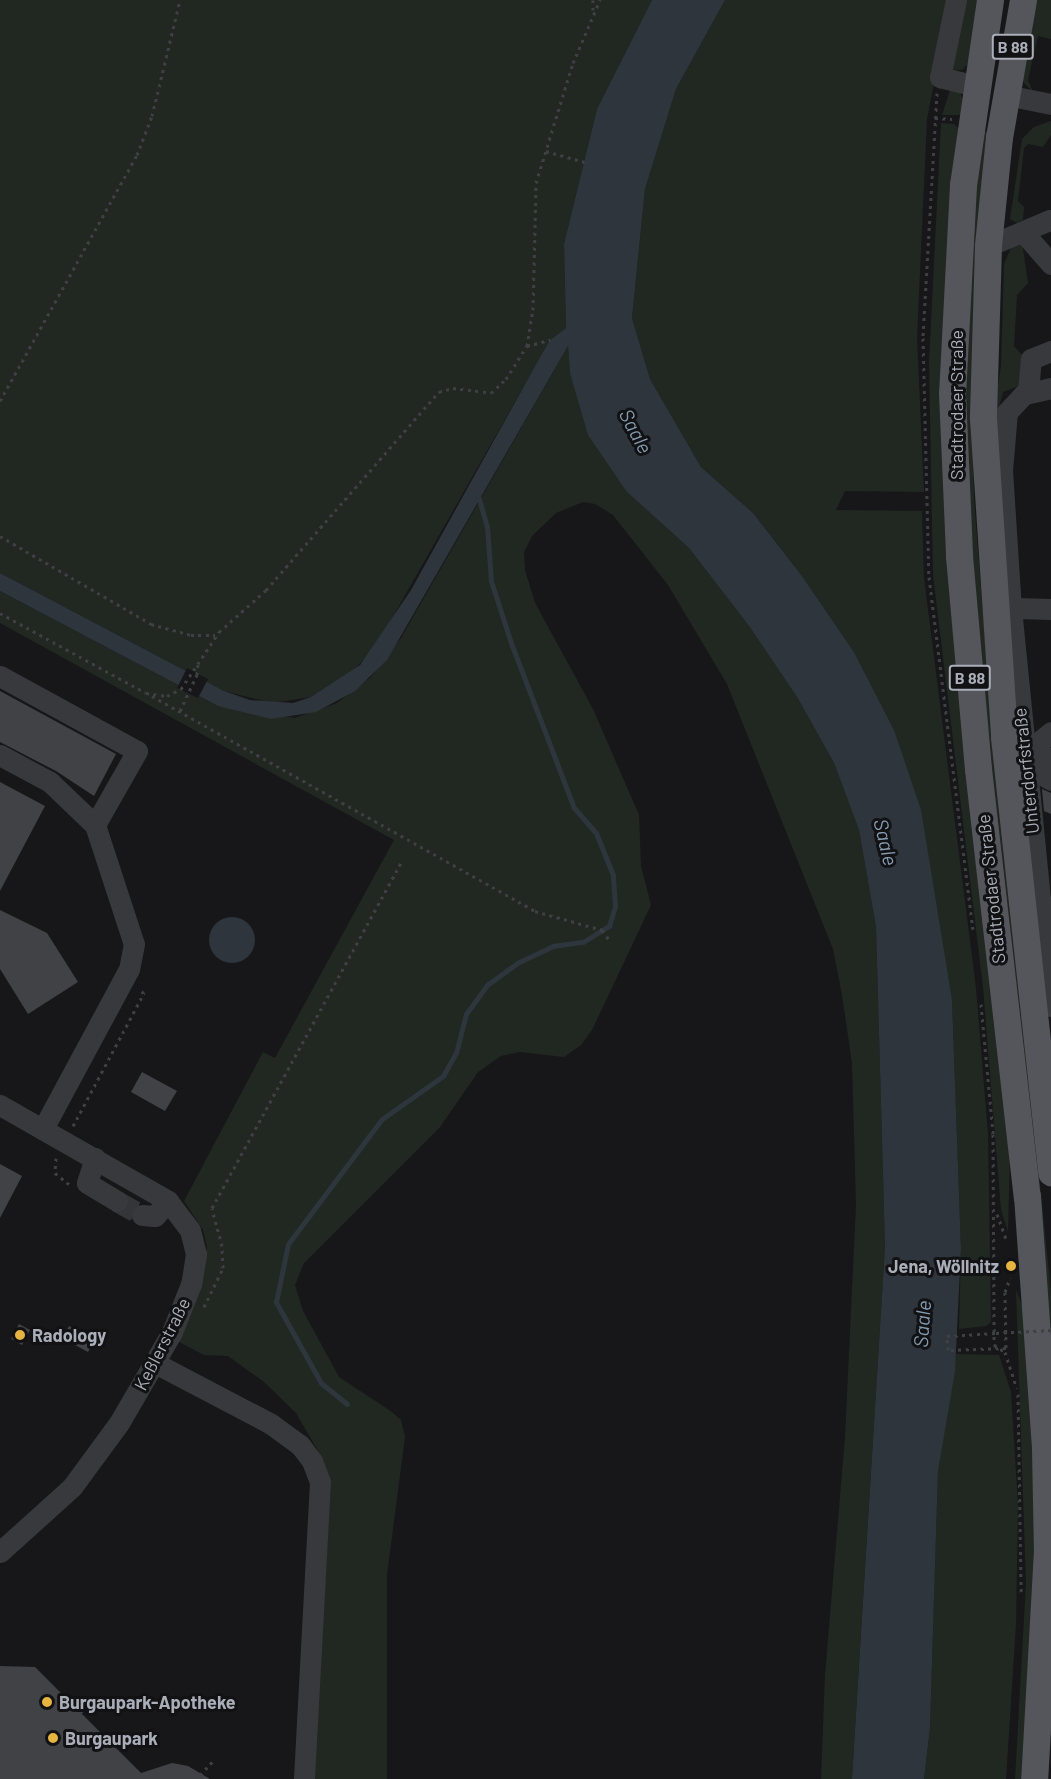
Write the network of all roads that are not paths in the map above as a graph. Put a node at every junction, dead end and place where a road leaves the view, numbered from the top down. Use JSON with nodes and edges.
{"nodes":[{"id":1,"x":956,"y":0,"type":"edge"},
{"id":2,"x":990,"y":0,"type":"edge"},
{"id":3,"x":1023,"y":0,"type":"edge"},
{"id":4,"x":975,"y":86,"type":"junction"},
{"id":5,"x":1006,"y":95,"type":"junction"},
{"id":6,"x":1051,"y":104,"type":"edge"},
{"id":7,"x":1051,"y":217,"type":"edge"},
{"id":8,"x":1023,"y":232,"type":"junction"},
{"id":9,"x":988,"y":246,"type":"junction"},
{"id":10,"x":1051,"y":264,"type":"edge"},
{"id":11,"x":1051,"y":351,"type":"edge"},
{"id":12,"x":1051,"y":388,"type":"edge"},
{"id":13,"x":1028,"y":392,"type":"junction"},
{"id":14,"x":1011,"y":608,"type":"junction"},
{"id":15,"x":1051,"y":609,"type":"edge"},
{"id":16,"x":0,"y":676,"type":"edge"},
{"id":17,"x":1051,"y":732,"type":"edge"},
{"id":18,"x":1039,"y":754,"type":"edge"},
{"id":19,"x":0,"y":755,"type":"edge"},
{"id":20,"x":1051,"y":780,"type":"edge"},
{"id":21,"x":1031,"y":815,"type":"junction"},
{"id":22,"x":95,"y":825,"type":"junction"},
{"id":23,"x":1051,"y":826,"type":"edge"},
{"id":24,"x":1051,"y":1006,"type":"edge"},
{"id":25,"x":0,"y":1105,"type":"edge"},
{"id":26,"x":43,"y":1129,"type":"junction"},
{"id":27,"x":95,"y":1158,"type":"junction"},
{"id":28,"x":1051,"y":1172,"type":"edge"},
{"id":29,"x":117,"y":1201,"type":"tunnel mouth"},
{"id":30,"x":168,"y":1201,"type":"junction"},
{"id":31,"x":142,"y":1215,"type":"dead end"},
{"id":32,"x":155,"y":1363,"type":"junction"},
{"id":33,"x":3,"y":1547,"type":"edge"},
{"id":34,"x":304,"y":1779,"type":"edge"},
{"id":35,"x":1034,"y":1779,"type":"edge"}],
"edges":[{"from":1,"to":4,"type":"street"},
{"from":2,"to":4,"type":"main road","name":"Stadtrodaer Straße","number":"B 88"},
{"from":3,"to":5,"type":"main road","name":"Stadtrodaer Straße","number":"B 88"},
{"from":4,"to":5,"type":"main road"},
{"from":4,"to":35,"type":"main road","name":"Stadtrodaer Straße","number":"B 88"},
{"from":5,"to":6,"type":"street"},
{"from":5,"to":9,"type":"main road","name":"Stadtrodaer Straße","number":"B 88"},
{"from":7,"to":8,"type":"street"},
{"from":8,"to":9,"type":"street"},
{"from":8,"to":10,"type":"street"},
{"from":9,"to":28,"type":"main road","name":"Stadtrodaer Straße","number":"B 88"},
{"from":11,"to":13,"type":"street"},
{"from":12,"to":13,"type":"street"},
{"from":13,"to":14,"type":"street","name":"Unterdorfstraße"},
{"from":14,"to":15,"type":"street"},
{"from":14,"to":18,"type":"street","name":"Unterdorfstraße"},
{"from":16,"to":22,"type":"street"},
{"from":17,"to":18,"type":"street"},
{"from":18,"to":20,"type":"street"},
{"from":18,"to":21,"type":"street","name":"Unterdorfstraße"},
{"from":19,"to":22,"type":"street"},
{"from":21,"to":23,"type":"street"},
{"from":21,"to":24,"type":"street","name":"Unterdorfstraße"},
{"from":22,"to":26,"type":"street"},
{"from":25,"to":26,"type":"street","name":"Keßlerstraße"},
{"from":26,"to":27,"type":"street","name":"Keßlerstraße"},
{"from":27,"to":29,"type":"street"},
{"from":27,"to":30,"type":"street","name":"Keßlerstraße"},
{"from":30,"to":31,"type":"street"},
{"from":30,"to":32,"type":"street","name":"Keßlerstraße"},
{"from":32,"to":33,"type":"street","name":"Keßlerstraße"},
{"from":32,"to":34,"type":"street"}]}
